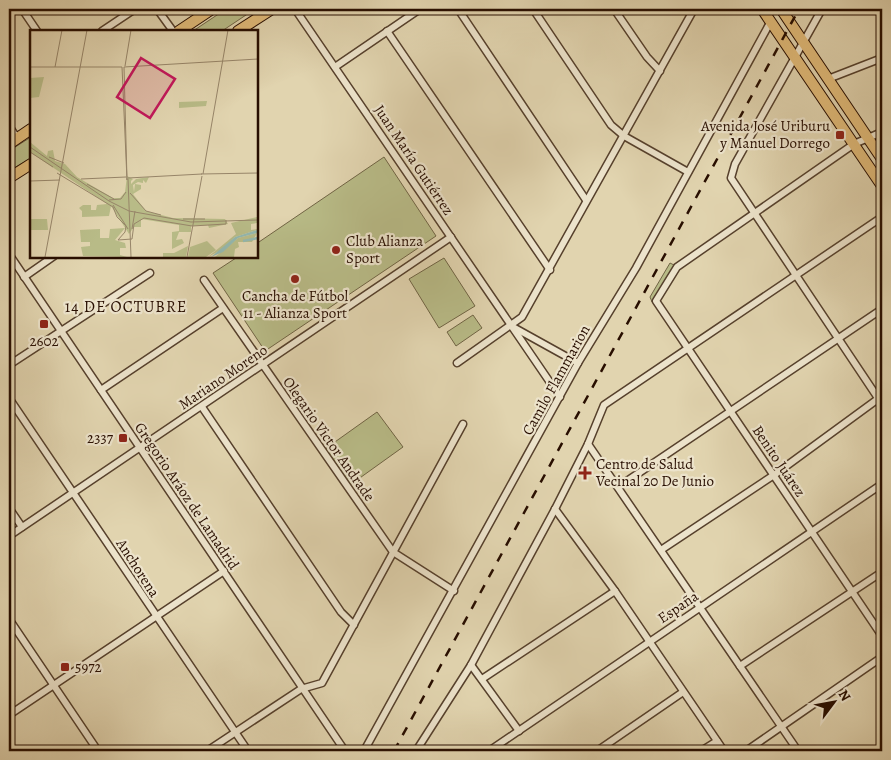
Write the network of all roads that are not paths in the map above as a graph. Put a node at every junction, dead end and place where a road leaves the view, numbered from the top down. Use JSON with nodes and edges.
{"nodes":[{"id":1,"x":22,"y":9,"type":"edge"},
{"id":2,"x":134,"y":9,"type":"edge"},
{"id":3,"x":157,"y":9,"type":"edge"},
{"id":4,"x":212,"y":9,"type":"edge"},
{"id":5,"x":272,"y":9,"type":"edge"},
{"id":6,"x":295,"y":9,"type":"edge"},
{"id":7,"x":420,"y":9,"type":"edge"},
{"id":8,"x":458,"y":9,"type":"edge"},
{"id":9,"x":533,"y":9,"type":"edge"},
{"id":10,"x":614,"y":9,"type":"edge"},
{"id":11,"x":762,"y":9,"type":"edge"},
{"id":12,"x":781,"y":9,"type":"edge"},
{"id":13,"x":822,"y":9,"type":"edge"},
{"id":14,"x":691,"y":10,"type":"edge"},
{"id":15,"x":770,"y":21,"type":"junction"},
{"id":16,"x":36,"y":30,"type":"edge"},
{"id":17,"x":103,"y":30,"type":"edge"},
{"id":18,"x":171,"y":30,"type":"edge"},
{"id":19,"x":180,"y":30,"type":"edge"},
{"id":20,"x":240,"y":30,"type":"edge"},
{"id":21,"x":388,"y":31,"type":"junction"},
{"id":22,"x":803,"y":42,"type":"junction"},
{"id":23,"x":795,"y":56,"type":"junction"},
{"id":24,"x":882,"y":58,"type":"edge"},
{"id":25,"x":335,"y":67,"type":"junction"},
{"id":26,"x":660,"y":71,"type":"junction"},
{"id":27,"x":828,"y":79,"type":"junction"},
{"id":28,"x":9,"y":126,"type":"edge"},
{"id":29,"x":30,"y":131,"type":"edge"},
{"id":30,"x":882,"y":132,"type":"edge"},
{"id":31,"x":624,"y":136,"type":"junction"},
{"id":32,"x":867,"y":137,"type":"junction"},
{"id":33,"x":13,"y":141,"type":"edge"},
{"id":34,"x":854,"y":144,"type":"junction"},
{"id":35,"x":882,"y":159,"type":"edge"},
{"id":36,"x":30,"y":165,"type":"edge"},
{"id":37,"x":688,"y":172,"type":"junction"},
{"id":38,"x":9,"y":178,"type":"edge"},
{"id":39,"x":882,"y":186,"type":"edge"},
{"id":40,"x":586,"y":200,"type":"junction"},
{"id":41,"x":754,"y":215,"type":"junction"},
{"id":42,"x":882,"y":217,"type":"edge"},
{"id":43,"x":451,"y":237,"type":"junction"},
{"id":44,"x":9,"y":254,"type":"edge"},
{"id":45,"x":51,"y":258,"type":"edge"},
{"id":46,"x":550,"y":270,"type":"junction"},
{"id":47,"x":150,"y":273,"type":"dead end"},
{"id":48,"x":795,"y":274,"type":"junction"},
{"id":49,"x":24,"y":277,"type":"junction"},
{"id":50,"x":204,"y":280,"type":"dead end"},
{"id":51,"x":223,"y":308,"type":"junction"},
{"id":52,"x":882,"y":309,"type":"edge"},
{"id":53,"x":511,"y":326,"type":"junction"},
{"id":54,"x":62,"y":333,"type":"junction"},
{"id":55,"x":838,"y":339,"type":"junction"},
{"id":56,"x":688,"y":348,"type":"junction"},
{"id":57,"x":457,"y":363,"type":"dead end"},
{"id":58,"x":578,"y":363,"type":"junction"},
{"id":59,"x":9,"y":365,"type":"edge"},
{"id":60,"x":263,"y":366,"type":"junction"},
{"id":61,"x":101,"y":390,"type":"junction"},
{"id":62,"x":560,"y":397,"type":"junction"},
{"id":63,"x":9,"y":398,"type":"edge"},
{"id":64,"x":881,"y":400,"type":"edge"},
{"id":65,"x":202,"y":407,"type":"junction"},
{"id":66,"x":731,"y":411,"type":"junction"},
{"id":67,"x":462,"y":424,"type":"dead end"},
{"id":68,"x":588,"y":444,"type":"junction"},
{"id":69,"x":140,"y":449,"type":"junction"},
{"id":70,"x":774,"y":475,"type":"junction"},
{"id":71,"x":882,"y":484,"type":"edge"},
{"id":72,"x":618,"y":487,"type":"junction"},
{"id":73,"x":74,"y":494,"type":"junction"},
{"id":74,"x":9,"y":508,"type":"edge"},
{"id":75,"x":555,"y":509,"type":"junction"},
{"id":76,"x":22,"y":527,"type":"junction"},
{"id":77,"x":812,"y":532,"type":"junction"},
{"id":78,"x":9,"y":536,"type":"edge"},
{"id":79,"x":661,"y":550,"type":"junction"},
{"id":80,"x":393,"y":552,"type":"junction"},
{"id":81,"x":224,"y":571,"type":"junction"},
{"id":82,"x":882,"y":572,"type":"edge"},
{"id":83,"x":615,"y":591,"type":"junction"},
{"id":84,"x":454,"y":592,"type":"junction"},
{"id":85,"x":853,"y":592,"type":"junction"},
{"id":86,"x":700,"y":608,"type":"junction"},
{"id":87,"x":155,"y":617,"type":"junction"},
{"id":88,"x":9,"y":619,"type":"edge"},
{"id":89,"x":354,"y":625,"type":"junction"},
{"id":90,"x":882,"y":636,"type":"edge"},
{"id":91,"x":650,"y":642,"type":"junction"},
{"id":92,"x":882,"y":657,"type":"edge"},
{"id":93,"x":471,"y":665,"type":"junction"},
{"id":94,"x":740,"y":666,"type":"junction"},
{"id":95,"x":482,"y":679,"type":"junction"},
{"id":96,"x":54,"y":685,"type":"junction"},
{"id":97,"x":301,"y":689,"type":"junction"},
{"id":98,"x":684,"y":692,"type":"junction"},
{"id":99,"x":9,"y":715,"type":"edge"},
{"id":100,"x":782,"y":728,"type":"junction"},
{"id":101,"x":519,"y":731,"type":"junction"},
{"id":102,"x":235,"y":732,"type":"junction"},
{"id":103,"x":717,"y":741,"type":"junction"},
{"id":104,"x":98,"y":751,"type":"edge"},
{"id":105,"x":207,"y":751,"type":"edge"},
{"id":106,"x":248,"y":751,"type":"edge"},
{"id":107,"x":345,"y":751,"type":"edge"},
{"id":108,"x":364,"y":751,"type":"edge"},
{"id":109,"x":416,"y":751,"type":"edge"},
{"id":110,"x":489,"y":751,"type":"edge"},
{"id":111,"x":597,"y":751,"type":"edge"},
{"id":112,"x":701,"y":751,"type":"edge"},
{"id":113,"x":724,"y":751,"type":"edge"},
{"id":114,"x":746,"y":751,"type":"edge"},
{"id":115,"x":798,"y":751,"type":"edge"}],
"edges":[{"from":1,"to":16,"type":"street"},
{"from":2,"to":17,"type":"street"},
{"from":3,"to":18,"type":"street"},
{"from":4,"to":19,"type":"main road"},
{"from":5,"to":20,"type":"main road"},
{"from":6,"to":25,"type":"street","name":"Juan María Gutiérrez"},
{"from":7,"to":21,"type":"street"},
{"from":8,"to":40,"type":"street"},
{"from":9,"to":31,"type":"street"},
{"from":10,"to":26,"type":"street"},
{"from":11,"to":15,"type":"main road"},
{"from":12,"to":22,"type":"main road"},
{"from":13,"to":22,"type":"street"},
{"from":14,"to":26,"type":"street"},
{"from":15,"to":23,"type":"main road"},
{"from":15,"to":37,"type":"street","name":"Camilo Flammarion"},
{"from":21,"to":25,"type":"street"},
{"from":21,"to":46,"type":"street"},
{"from":22,"to":23,"type":"street"},
{"from":22,"to":27,"type":"main road"},
{"from":23,"to":34,"type":"main road"},
{"from":23,"to":41,"type":"street"},
{"from":24,"to":27,"type":"street"},
{"from":25,"to":43,"type":"street","name":"Juan María Gutiérrez"},
{"from":26,"to":31,"type":"street"},
{"from":27,"to":32,"type":"main road"},
{"from":28,"to":33,"type":"street"},
{"from":29,"to":33,"type":"main road"},
{"from":30,"to":32,"type":"street"},
{"from":31,"to":37,"type":"street"},
{"from":31,"to":40,"type":"street"},
{"from":32,"to":34,"type":"street"},
{"from":32,"to":35,"type":"main road"},
{"from":34,"to":39,"type":"main road"},
{"from":34,"to":41,"type":"street"},
{"from":36,"to":38,"type":"main road"},
{"from":37,"to":58,"type":"street","name":"Camilo Flammarion"},
{"from":40,"to":46,"type":"street"},
{"from":41,"to":48,"type":"street"},
{"from":41,"to":56,"type":"street","name":"Benito Juárez"},
{"from":42,"to":48,"type":"street"},
{"from":43,"to":53,"type":"street","name":"Juan María Gutiérrez"},
{"from":43,"to":60,"type":"street","name":"Mariano Moreno"},
{"from":44,"to":49,"type":"street","name":"Gregorio Aráoz de Lamadrid"},
{"from":45,"to":49,"type":"street"},
{"from":46,"to":53,"type":"street"},
{"from":47,"to":54,"type":"street"},
{"from":48,"to":55,"type":"street"},
{"from":48,"to":56,"type":"street"},
{"from":49,"to":54,"type":"street","name":"Gregorio Aráoz de Lamadrid"},
{"from":50,"to":51,"type":"street","name":"Olegario Victor Andrade"},
{"from":51,"to":60,"type":"street","name":"Olegario Victor Andrade"},
{"from":51,"to":61,"type":"street"},
{"from":52,"to":55,"type":"street"},
{"from":53,"to":57,"type":"street"},
{"from":53,"to":58,"type":"street","name":"Juan María Gutiérrez"},
{"from":53,"to":62,"type":"street","name":"Juan María Gutiérrez"},
{"from":54,"to":59,"type":"street"},
{"from":54,"to":61,"type":"street","name":"Gregorio Aráoz de Lamadrid"},
{"from":55,"to":64,"type":"street"},
{"from":55,"to":66,"type":"street"},
{"from":56,"to":66,"type":"street","name":"Benito Juárez"},
{"from":56,"to":68,"type":"street"},
{"from":58,"to":62,"type":"street","name":"Camilo Flammarion"},
{"from":60,"to":65,"type":"street","name":"Mariano Moreno"},
{"from":60,"to":80,"type":"street","name":"Olegario Victor Andrade"},
{"from":61,"to":69,"type":"street","name":"Gregorio Aráoz de Lamadrid"},
{"from":62,"to":84,"type":"street","name":"Camilo Flammarion"},
{"from":63,"to":73,"type":"street","name":"Anchorena"},
{"from":64,"to":70,"type":"street"},
{"from":65,"to":69,"type":"street","name":"Mariano Moreno"},
{"from":65,"to":89,"type":"street"},
{"from":66,"to":70,"type":"street","name":"Benito Juárez"},
{"from":66,"to":72,"type":"street"},
{"from":67,"to":80,"type":"street"},
{"from":68,"to":72,"type":"street"},
{"from":68,"to":75,"type":"street"},
{"from":69,"to":73,"type":"street","name":"Mariano Moreno"},
{"from":69,"to":81,"type":"street","name":"Gregorio Aráoz de Lamadrid"},
{"from":70,"to":77,"type":"street","name":"Benito Juárez"},
{"from":70,"to":79,"type":"street"},
{"from":71,"to":77,"type":"street","name":"España"},
{"from":72,"to":79,"type":"street"},
{"from":73,"to":76,"type":"street","name":"Mariano Moreno"},
{"from":73,"to":87,"type":"street","name":"Anchorena"},
{"from":74,"to":76,"type":"street"},
{"from":75,"to":83,"type":"street"},
{"from":75,"to":93,"type":"street"},
{"from":76,"to":78,"type":"street","name":"Mariano Moreno"},
{"from":77,"to":85,"type":"street","name":"Benito Juárez"},
{"from":77,"to":86,"type":"street","name":"España"},
{"from":79,"to":86,"type":"street"},
{"from":80,"to":84,"type":"street","name":"Olegario Victor Andrade"},
{"from":80,"to":89,"type":"street"},
{"from":81,"to":87,"type":"street"},
{"from":81,"to":97,"type":"street","name":"Gregorio Aráoz de Lamadrid"},
{"from":82,"to":85,"type":"street"},
{"from":83,"to":91,"type":"street"},
{"from":83,"to":95,"type":"street"},
{"from":84,"to":108,"type":"street","name":"Camilo Flammarion"},
{"from":85,"to":90,"type":"street","name":"Benito Juárez"},
{"from":85,"to":94,"type":"street"},
{"from":86,"to":91,"type":"street","name":"España"},
{"from":86,"to":94,"type":"street"},
{"from":87,"to":96,"type":"street"},
{"from":87,"to":102,"type":"street","name":"Anchorena"},
{"from":88,"to":96,"type":"street"},
{"from":89,"to":97,"type":"street"},
{"from":91,"to":98,"type":"street"},
{"from":91,"to":101,"type":"street","name":"España"},
{"from":92,"to":100,"type":"street"},
{"from":93,"to":95,"type":"street"},
{"from":93,"to":109,"type":"street"},
{"from":94,"to":100,"type":"street"},
{"from":95,"to":101,"type":"street"},
{"from":96,"to":99,"type":"street"},
{"from":96,"to":104,"type":"street"},
{"from":97,"to":102,"type":"street"},
{"from":97,"to":107,"type":"street","name":"Gregorio Aráoz de Lamadrid"},
{"from":98,"to":103,"type":"street"},
{"from":98,"to":111,"type":"street"},
{"from":100,"to":114,"type":"street"},
{"from":100,"to":115,"type":"street"},
{"from":101,"to":110,"type":"street","name":"España"},
{"from":102,"to":105,"type":"street"},
{"from":102,"to":106,"type":"street","name":"Anchorena"},
{"from":103,"to":112,"type":"street"},
{"from":103,"to":113,"type":"street"}]}
